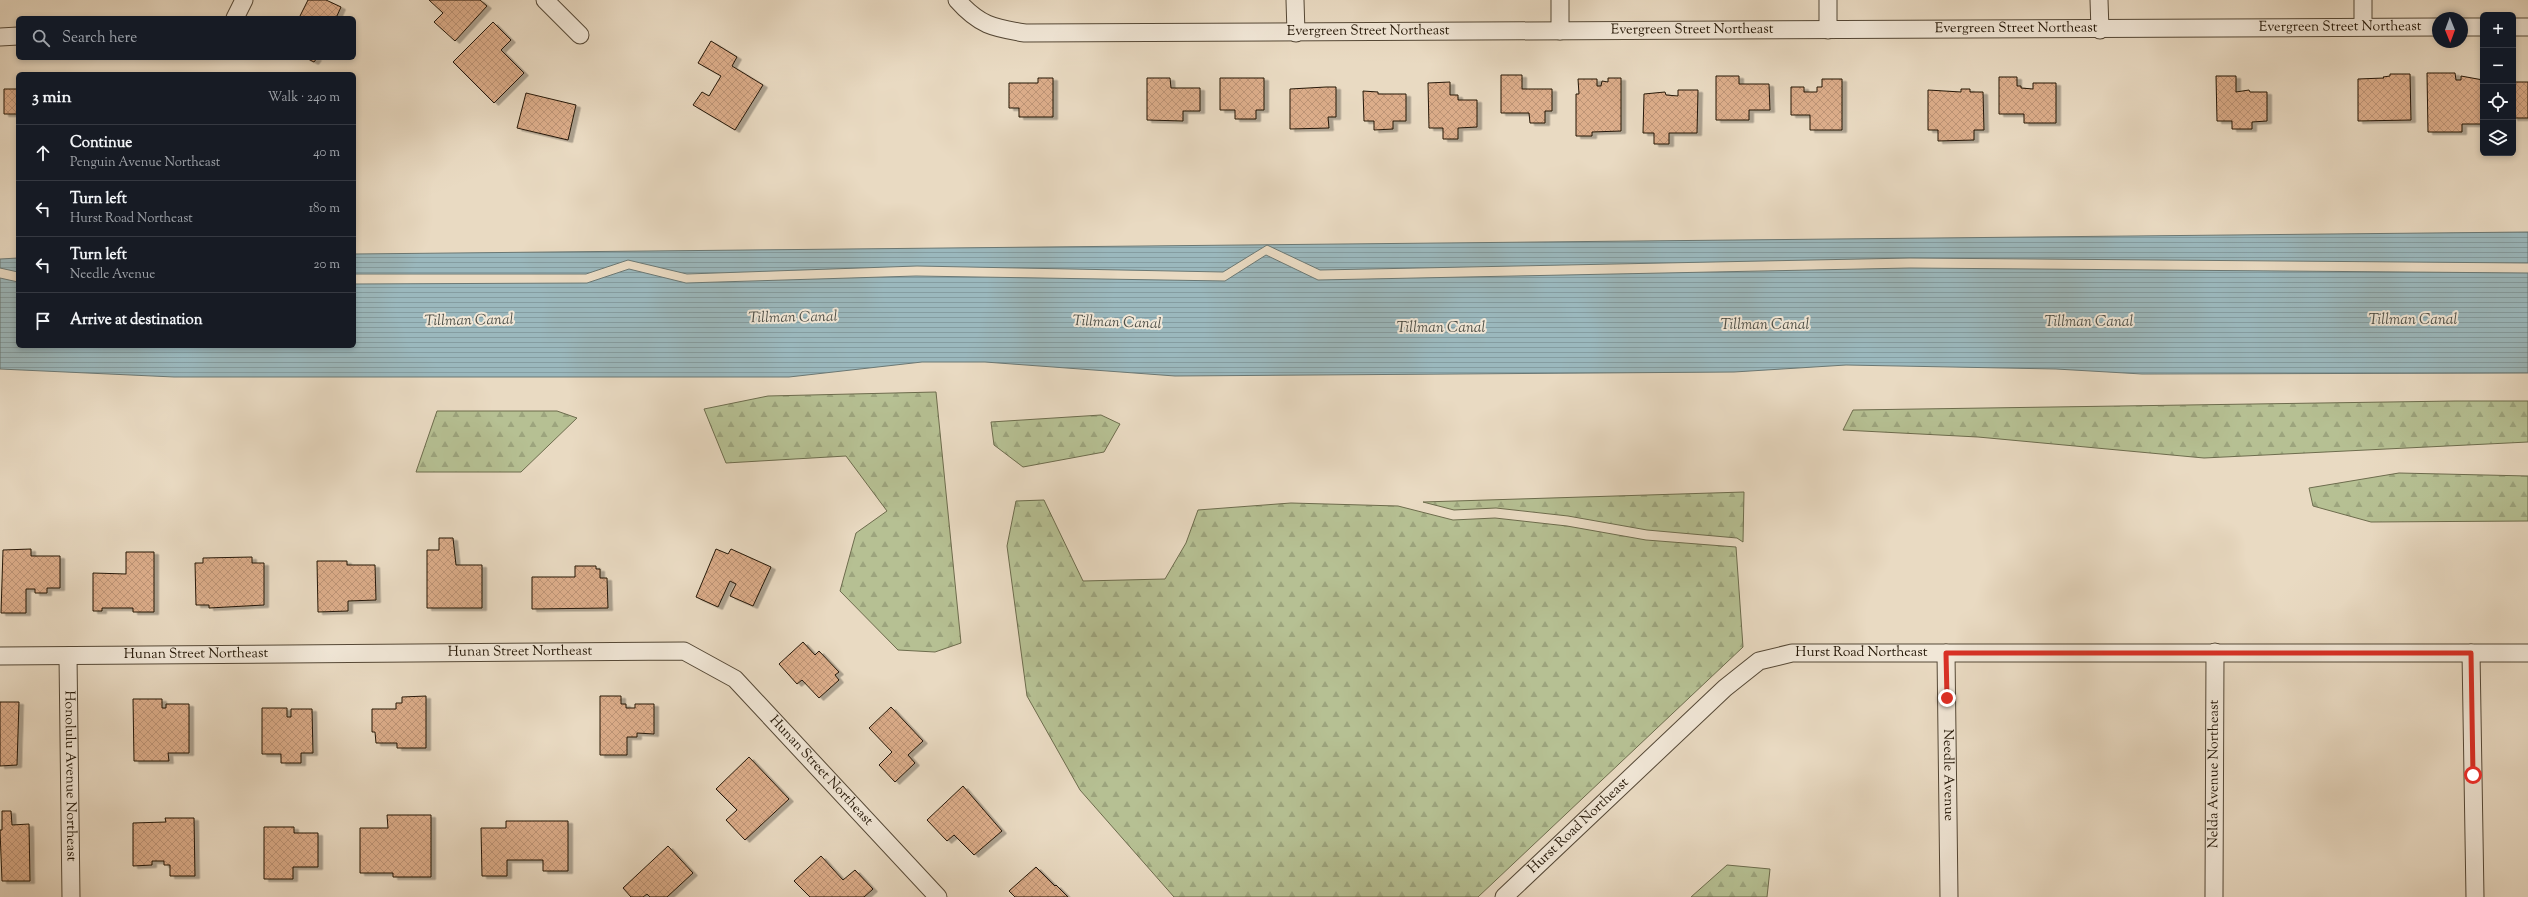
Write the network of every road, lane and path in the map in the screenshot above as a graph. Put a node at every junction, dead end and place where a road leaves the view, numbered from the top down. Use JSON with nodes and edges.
{"nodes":[{"id":1,"x":244,"y":0,"type":"edge"},
{"id":2,"x":545,"y":0,"type":"edge"},
{"id":3,"x":957,"y":0,"type":"edge"},
{"id":4,"x":1296,"y":0,"type":"edge"},
{"id":5,"x":1560,"y":0,"type":"edge"},
{"id":6,"x":1828,"y":0,"type":"edge"},
{"id":7,"x":2099,"y":0,"type":"edge"},
{"id":8,"x":2363,"y":0,"type":"edge"},
{"id":9,"x":236,"y":16,"type":"edge"},
{"id":10,"x":2363,"y":26,"type":"junction"},
{"id":11,"x":2432,"y":27,"type":"edge"},
{"id":12,"x":2468,"y":27,"type":"edge"},
{"id":13,"x":2480,"y":27,"type":"edge"},
{"id":14,"x":2516,"y":27,"type":"edge"},
{"id":15,"x":2528,"y":27,"type":"edge"},
{"id":16,"x":1828,"y":30,"type":"junction"},
{"id":17,"x":2100,"y":30,"type":"junction"},
{"id":18,"x":1560,"y":31,"type":"junction"},
{"id":19,"x":1296,"y":33,"type":"junction"},
{"id":20,"x":580,"y":35,"type":"dead end"},
{"id":21,"x":0,"y":36,"type":"edge"},
{"id":22,"x":16,"y":36,"type":"edge"},
{"id":23,"x":2215,"y":652,"type":"junction"},
{"id":24,"x":1946,"y":653,"type":"junction"},
{"id":25,"x":2471,"y":653,"type":"junction"},
{"id":26,"x":2528,"y":653,"type":"edge"},
{"id":27,"x":0,"y":656,"type":"edge"},
{"id":28,"x":68,"y":656,"type":"junction"},
{"id":29,"x":71,"y":897,"type":"edge"},
{"id":30,"x":938,"y":897,"type":"edge"},
{"id":31,"x":1504,"y":897,"type":"edge"},
{"id":32,"x":1949,"y":897,"type":"edge"},
{"id":33,"x":2214,"y":897,"type":"edge"},
{"id":34,"x":2475,"y":897,"type":"edge"}],
"edges":[{"from":1,"to":9,"type":"street"},
{"from":2,"to":20,"type":"street"},
{"from":3,"to":19,"type":"street","name":"Evergreen Street Northeast"},
{"from":4,"to":19,"type":"street"},
{"from":5,"to":18,"type":"street"},
{"from":6,"to":16,"type":"street"},
{"from":7,"to":17,"type":"street"},
{"from":8,"to":10,"type":"street"},
{"from":10,"to":11,"type":"street","name":"Evergreen Street Northeast"},
{"from":10,"to":17,"type":"street","name":"Evergreen Street Northeast"},
{"from":12,"to":13,"type":"street"},
{"from":14,"to":15,"type":"street"},
{"from":16,"to":17,"type":"street","name":"Evergreen Street Northeast"},
{"from":16,"to":18,"type":"street","name":"Evergreen Street Northeast"},
{"from":18,"to":19,"type":"street","name":"Evergreen Street Northeast"},
{"from":21,"to":22,"type":"street"},
{"from":23,"to":24,"type":"street","name":"Hurst Road Northeast"},
{"from":23,"to":25,"type":"street","name":"Hurst Road Northeast"},
{"from":23,"to":33,"type":"street","name":"Nelda Avenue Northeast"},
{"from":24,"to":31,"type":"street","name":"Hurst Road Northeast"},
{"from":24,"to":32,"type":"street","name":"Needle Avenue"},
{"from":25,"to":26,"type":"street","name":"Hurst Road Northeast"},
{"from":25,"to":34,"type":"street"},
{"from":27,"to":28,"type":"street","name":"Hunan Street Northeast"},
{"from":28,"to":29,"type":"street","name":"Honolulu Avenue Northeast"},
{"from":28,"to":30,"type":"street","name":"Hunan Street Northeast"}]}
